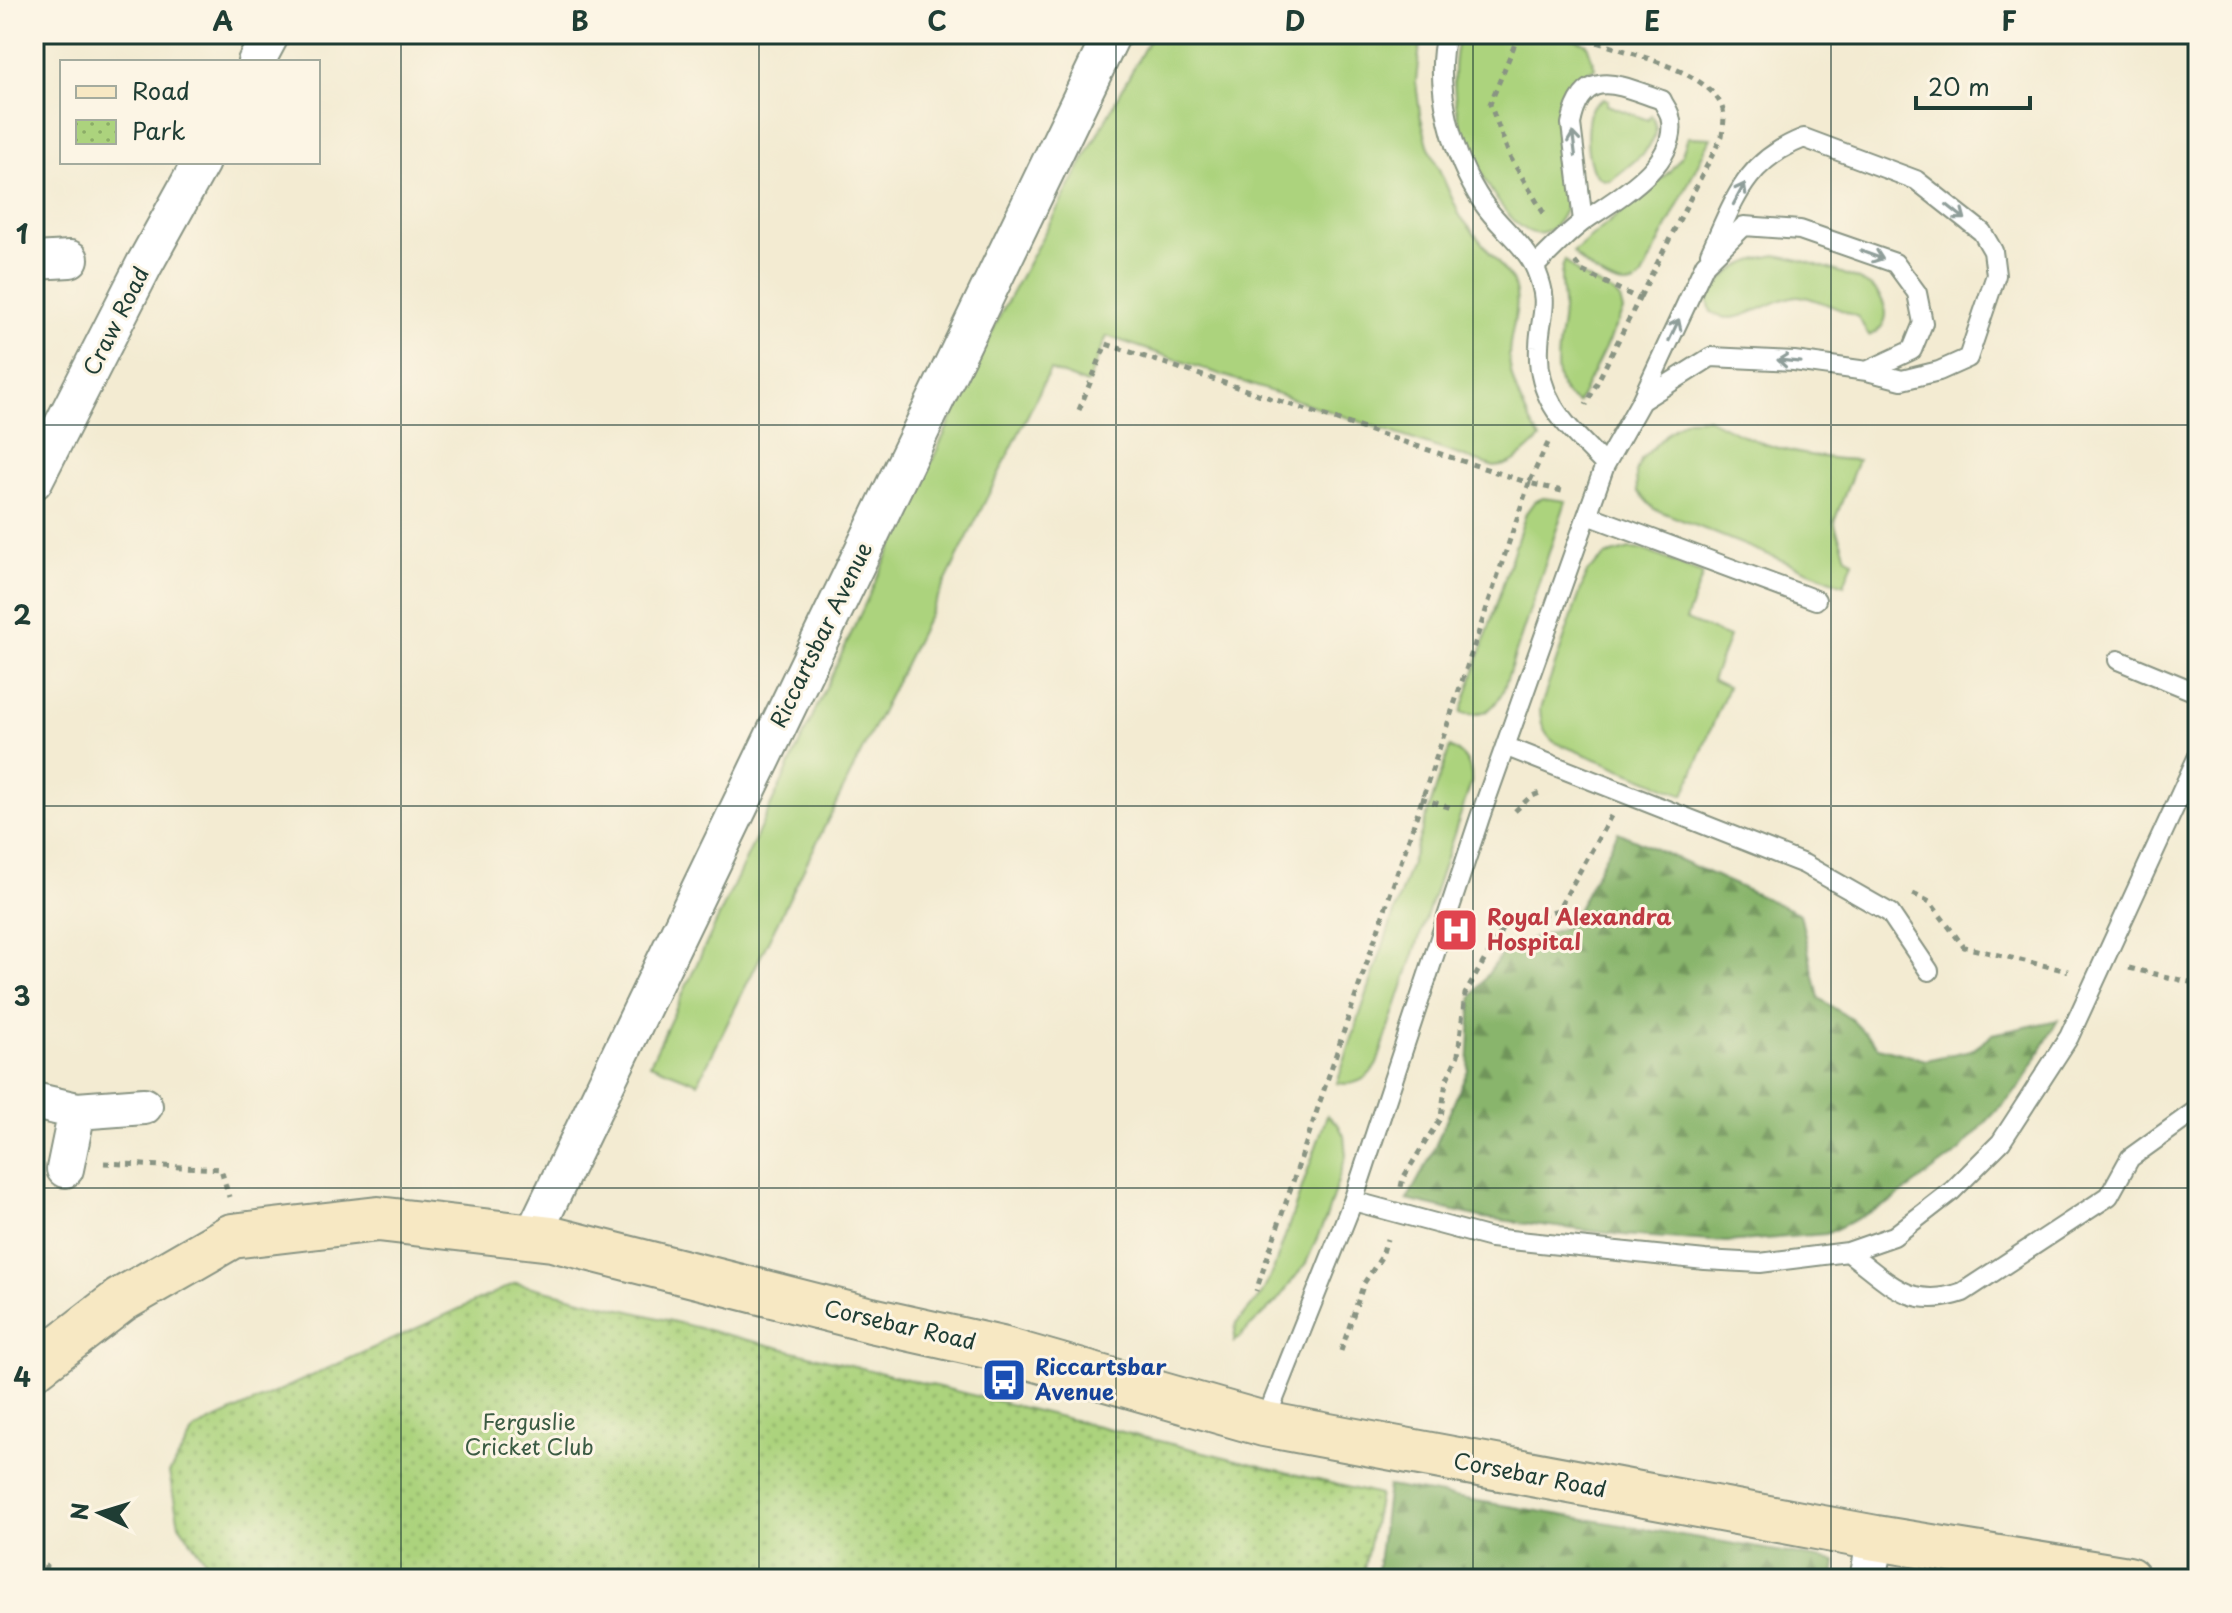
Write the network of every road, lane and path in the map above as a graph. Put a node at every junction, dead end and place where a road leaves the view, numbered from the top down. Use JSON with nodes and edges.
{"nodes":[{"id":1,"x":271,"y":34,"type":"edge"},
{"id":2,"x":1112,"y":34,"type":"edge"},
{"id":3,"x":1446,"y":34,"type":"edge"},
{"id":4,"x":1575,"y":34,"type":"edge"},
{"id":5,"x":1592,"y":41,"type":"dead end"},
{"id":6,"x":257,"y":60,"type":"edge"},
{"id":7,"x":200,"y":164,"type":"edge"},
{"id":8,"x":1583,"y":221,"type":"junction"},
{"id":9,"x":70,"y":259,"type":"dead end"},
{"id":10,"x":34,"y":261,"type":"edge"},
{"id":11,"x":1705,"y":264,"type":"junction"},
{"id":12,"x":1535,"y":266,"type":"junction"},
{"id":13,"x":1867,"y":371,"type":"junction"},
{"id":14,"x":1641,"y":401,"type":"junction"},
{"id":15,"x":1079,"y":410,"type":"dead end"},
{"id":16,"x":1605,"y":465,"type":"junction"},
{"id":17,"x":34,"y":481,"type":"edge"},
{"id":18,"x":1588,"y":515,"type":"junction"},
{"id":19,"x":1816,"y":600,"type":"dead end"},
{"id":20,"x":2118,"y":660,"type":"dead end"},
{"id":21,"x":2198,"y":693,"type":"edge"},
{"id":22,"x":1507,"y":747,"type":"junction"},
{"id":23,"x":2198,"y":756,"type":"edge"},
{"id":24,"x":1555,"y":792,"type":"dead end"},
{"id":25,"x":1421,"y":798,"type":"junction"},
{"id":26,"x":1601,"y":807,"type":"dead end"},
{"id":27,"x":1480,"y":817,"type":"junction"},
{"id":28,"x":1904,"y":890,"type":"dead end"},
{"id":29,"x":2101,"y":970,"type":"junction"},
{"id":30,"x":1929,"y":971,"type":"dead end"},
{"id":31,"x":2198,"y":984,"type":"edge"},
{"id":32,"x":34,"y":1101,"type":"edge"},
{"id":33,"x":144,"y":1106,"type":"dead end"},
{"id":34,"x":2198,"y":1109,"type":"edge"},
{"id":35,"x":77,"y":1111,"type":"junction"},
{"id":36,"x":63,"y":1167,"type":"edge"},
{"id":37,"x":1353,"y":1201,"type":"junction"},
{"id":38,"x":1395,"y":1213,"type":"junction"},
{"id":39,"x":239,"y":1235,"type":"junction"},
{"id":40,"x":532,"y":1237,"type":"junction"},
{"id":41,"x":1848,"y":1252,"type":"junction"},
{"id":42,"x":1256,"y":1291,"type":"dead end"},
{"id":43,"x":1341,"y":1351,"type":"dead end"},
{"id":44,"x":34,"y":1367,"type":"edge"},
{"id":45,"x":1264,"y":1424,"type":"junction"},
{"id":46,"x":1872,"y":1559,"type":"edge"},
{"id":47,"x":34,"y":1560,"type":"edge"},
{"id":48,"x":43,"y":1579,"type":"edge"},
{"id":49,"x":2128,"y":1579,"type":"edge"}],
"edges":[{"from":1,"to":6,"type":"street"},
{"from":2,"to":40,"type":"street","name":"Riccartsbar Avenue"},
{"from":3,"to":12,"type":"lane"},
{"from":4,"to":5,"type":"path"},
{"from":7,"to":17,"type":"street","name":"Craw Road"},
{"from":8,"to":8,"type":"lane","one_way":true},
{"from":8,"to":12,"type":"lane"},
{"from":9,"to":10,"type":"street"},
{"from":11,"to":13,"type":"lane","one_way":true},
{"from":11,"to":13,"type":"lane","one_way":true},
{"from":14,"to":11,"type":"lane","one_way":true},
{"from":12,"to":16,"type":"lane"},
{"from":13,"to":14,"type":"lane","one_way":true},
{"from":14,"to":16,"type":"lane"},
{"from":15,"to":25,"type":"path"},
{"from":16,"to":18,"type":"lane"},
{"from":18,"to":19,"type":"lane"},
{"from":18,"to":22,"type":"lane"},
{"from":20,"to":21,"type":"lane"},
{"from":22,"to":27,"type":"lane"},
{"from":22,"to":30,"type":"lane"},
{"from":23,"to":29,"type":"lane"},
{"from":24,"to":27,"type":"path"},
{"from":25,"to":27,"type":"path"},
{"from":25,"to":42,"type":"path"},
{"from":26,"to":38,"type":"path"},
{"from":27,"to":37,"type":"lane"},
{"from":28,"to":29,"type":"path"},
{"from":29,"to":31,"type":"path"},
{"from":29,"to":41,"type":"lane"},
{"from":32,"to":35,"type":"street"},
{"from":33,"to":35,"type":"street"},
{"from":34,"to":41,"type":"lane"},
{"from":35,"to":36,"type":"street"},
{"from":36,"to":39,"type":"path"},
{"from":37,"to":38,"type":"lane"},
{"from":37,"to":45,"type":"lane"},
{"from":38,"to":41,"type":"lane"},
{"from":38,"to":43,"type":"path"},
{"from":39,"to":40,"type":"main road","name":"Corsebar Road"},
{"from":39,"to":44,"type":"main road","name":"Corsebar Road"},
{"from":40,"to":45,"type":"main road","name":"Corsebar Road"},
{"from":45,"to":46,"type":"main road","name":"Corsebar Road"},
{"from":46,"to":49,"type":"main road","name":"Corsebar Road"},
{"from":47,"to":48,"type":"path"}]}
